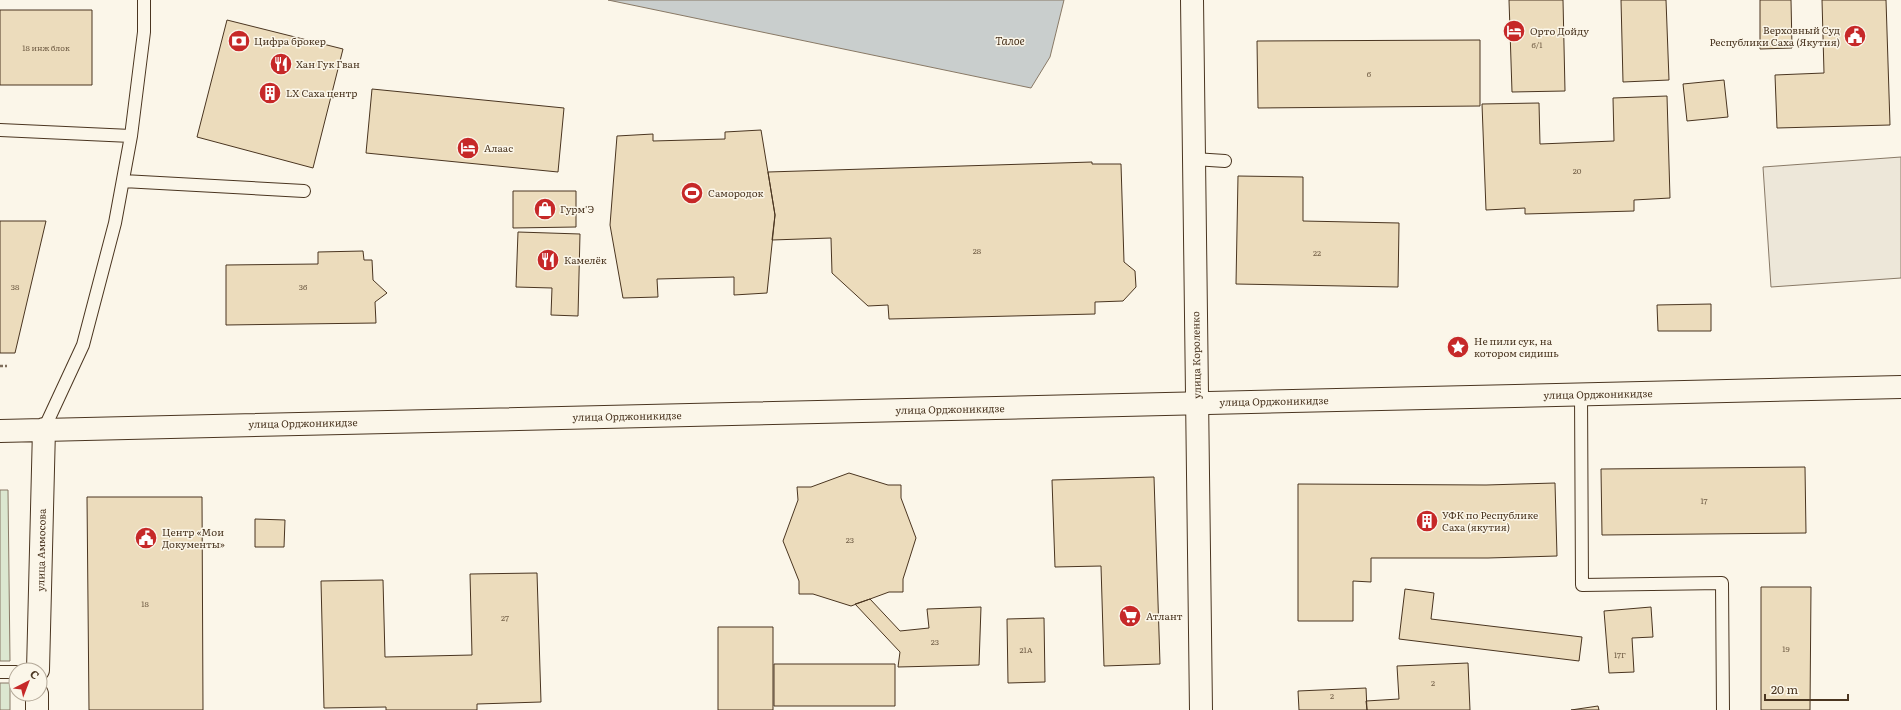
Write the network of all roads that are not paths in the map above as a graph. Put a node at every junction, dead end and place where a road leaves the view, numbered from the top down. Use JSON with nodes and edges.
{"nodes":[{"id":1,"x":144,"y":0,"type":"edge"},
{"id":2,"x":1192,"y":0,"type":"edge"},
{"id":3,"x":0,"y":130,"type":"edge"},
{"id":4,"x":131,"y":136,"type":"junction"},
{"id":5,"x":1194,"y":159,"type":"junction"},
{"id":6,"x":1224,"y":161,"type":"dead end"},
{"id":7,"x":123,"y":181,"type":"junction"},
{"id":8,"x":304,"y":191,"type":"dead end"},
{"id":9,"x":1901,"y":387,"type":"edge"},
{"id":10,"x":1581,"y":394,"type":"junction"},
{"id":11,"x":1197,"y":403,"type":"junction"},
{"id":12,"x":44,"y":429,"type":"junction"},
{"id":13,"x":0,"y":431,"type":"edge"},
{"id":14,"x":38,"y":662,"type":"edge"},
{"id":15,"x":1201,"y":710,"type":"edge"},
{"id":16,"x":1723,"y":710,"type":"edge"}],
"edges":[{"from":1,"to":4,"type":"lane"},
{"from":2,"to":5,"type":"street","name":"улица Короленко"},
{"from":3,"to":4,"type":"lane"},
{"from":4,"to":7,"type":"lane"},
{"from":5,"to":6,"type":"lane"},
{"from":5,"to":11,"type":"street","name":"улица Короленко"},
{"from":7,"to":8,"type":"lane"},
{"from":7,"to":12,"type":"lane"},
{"from":9,"to":10,"type":"street","name":"улица Орджоникидзе"},
{"from":10,"to":11,"type":"street","name":"улица Орджоникидзе"},
{"from":10,"to":16,"type":"lane"},
{"from":11,"to":12,"type":"street","name":"улица Орджоникидзе"},
{"from":11,"to":15,"type":"street","name":"улица Короленко"},
{"from":12,"to":13,"type":"street","name":"улица Орджоникидзе"},
{"from":12,"to":14,"type":"street","name":"улица Аммосова"}]}
